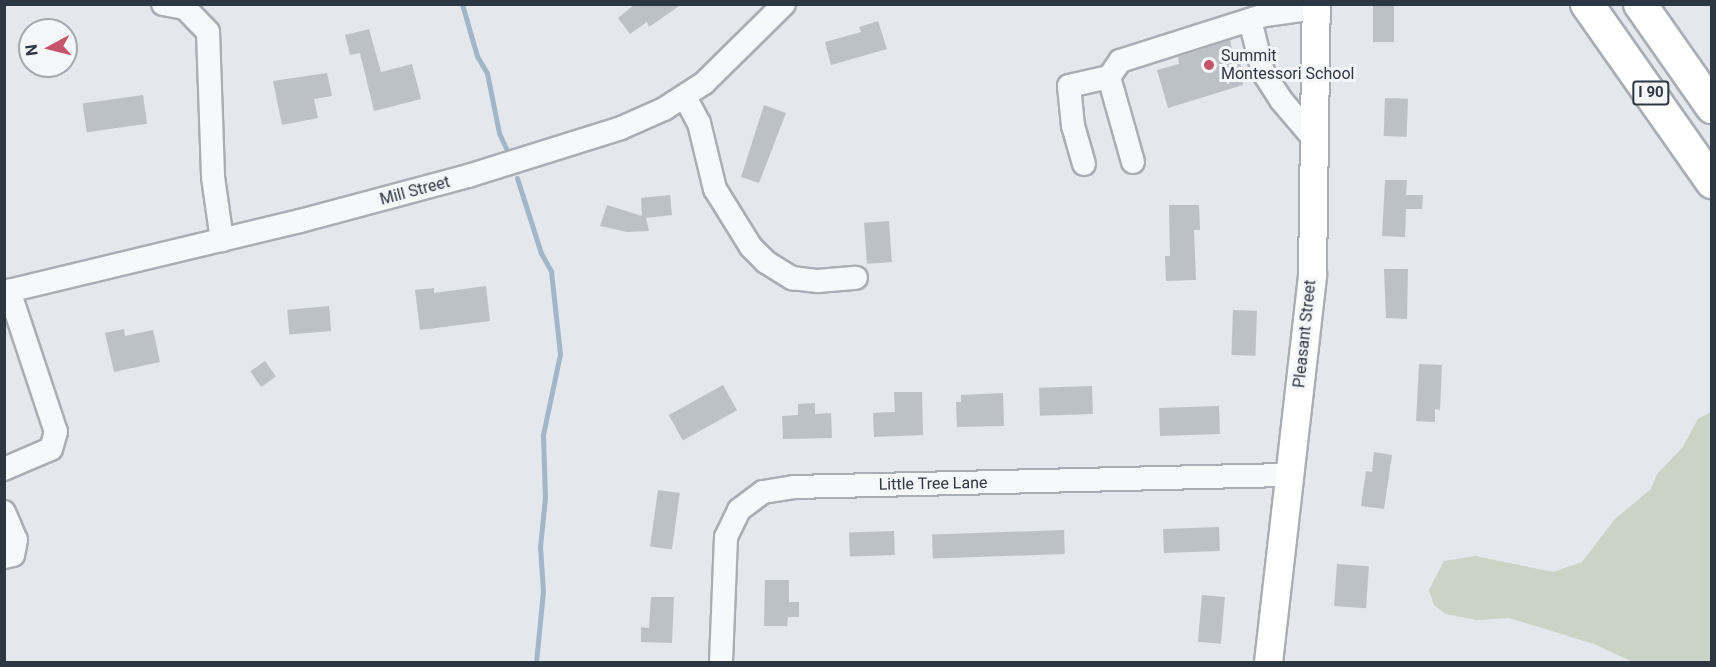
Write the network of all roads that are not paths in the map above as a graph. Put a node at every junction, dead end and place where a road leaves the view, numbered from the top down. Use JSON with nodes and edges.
{"nodes":[{"id":1,"x":163,"y":4,"type":"edge"},
{"id":2,"x":783,"y":4,"type":"edge"},
{"id":3,"x":1587,"y":4,"type":"edge"},
{"id":4,"x":1640,"y":4,"type":"edge"},
{"id":5,"x":1316,"y":6,"type":"edge"},
{"id":6,"x":1250,"y":20,"type":"junction"},
{"id":7,"x":1109,"y":77,"type":"junction"},
{"id":8,"x":685,"y":97,"type":"junction"},
{"id":9,"x":1712,"y":107,"type":"edge"},
{"id":10,"x":1315,"y":140,"type":"junction"},
{"id":11,"x":1133,"y":162,"type":"dead end"},
{"id":12,"x":1084,"y":164,"type":"dead end"},
{"id":13,"x":1712,"y":182,"type":"edge"},
{"id":14,"x":222,"y":240,"type":"junction"},
{"id":15,"x":856,"y":278,"type":"dead end"},
{"id":16,"x":7,"y":291,"type":"edge"},
{"id":17,"x":4,"y":469,"type":"edge"},
{"id":18,"x":1290,"y":476,"type":"junction"},
{"id":19,"x":4,"y":512,"type":"edge"},
{"id":20,"x":4,"y":557,"type":"edge"},
{"id":21,"x":721,"y":663,"type":"edge"},
{"id":22,"x":1268,"y":663,"type":"edge"}],
"edges":[{"from":1,"to":14,"type":"street"},
{"from":2,"to":8,"type":"street","name":"Mill Street"},
{"from":3,"to":13,"type":"highway","number":"I 90"},
{"from":4,"to":9,"type":"highway","number":"I 90"},
{"from":5,"to":6,"type":"street"},
{"from":5,"to":10,"type":"main road","name":"Pleasant Street"},
{"from":6,"to":7,"type":"street"},
{"from":6,"to":10,"type":"street"},
{"from":7,"to":11,"type":"street"},
{"from":7,"to":12,"type":"street"},
{"from":8,"to":14,"type":"street","name":"Mill Street"},
{"from":8,"to":15,"type":"street"},
{"from":10,"to":18,"type":"main road","name":"Pleasant Street"},
{"from":14,"to":16,"type":"street","name":"Mill Street"},
{"from":16,"to":17,"type":"street"},
{"from":18,"to":21,"type":"street","name":"Little Tree Lane"},
{"from":18,"to":22,"type":"main road","name":"Pleasant Street"},
{"from":19,"to":20,"type":"street"}]}
